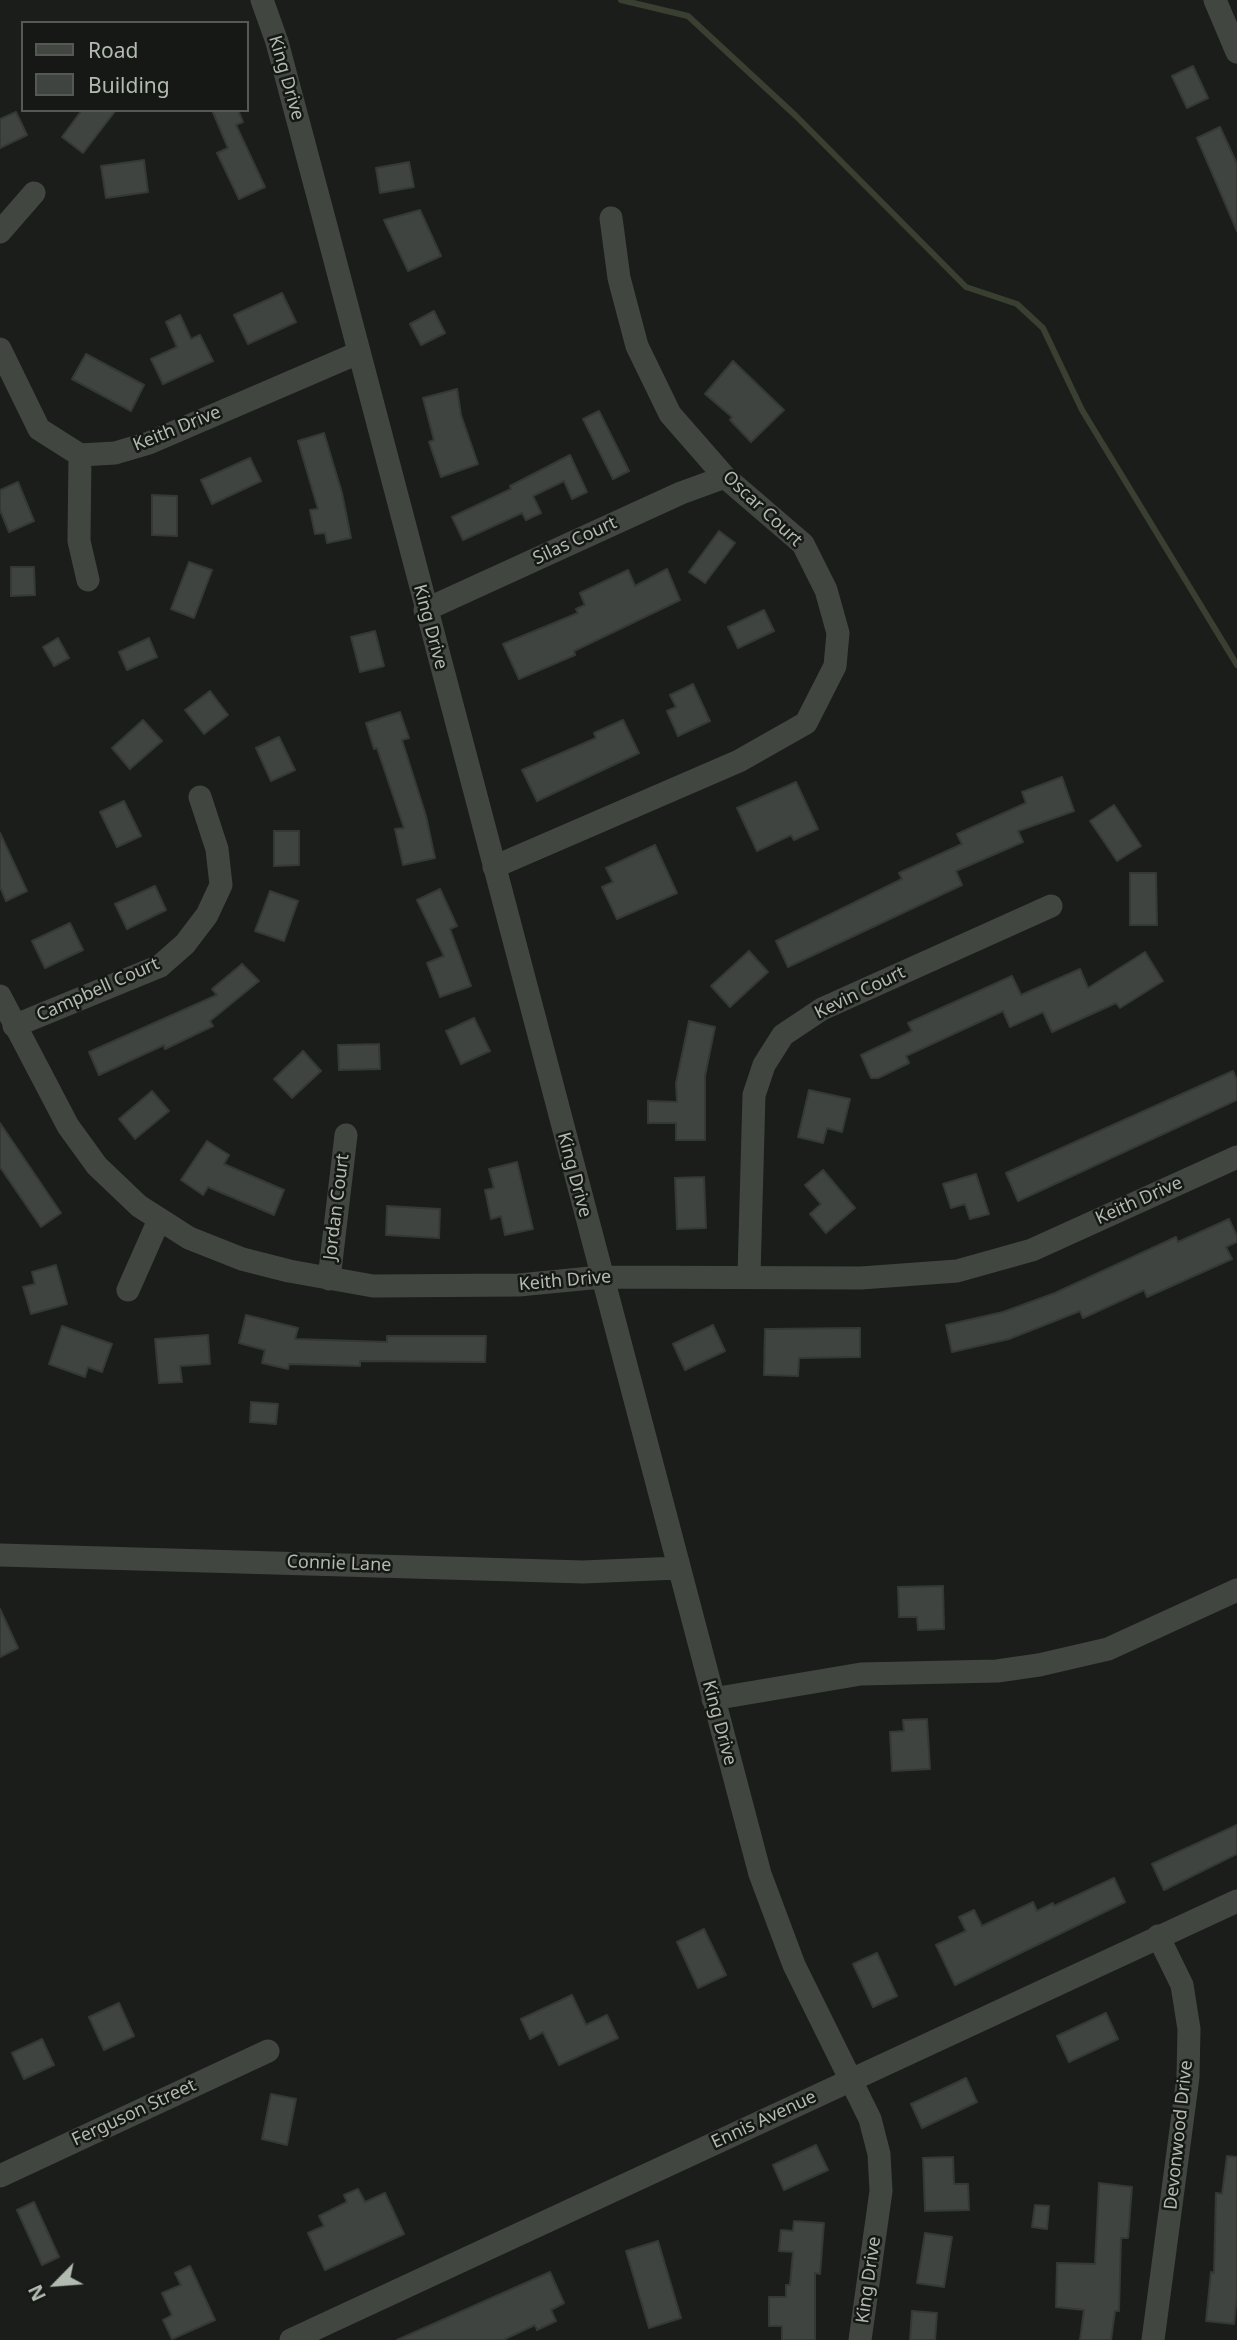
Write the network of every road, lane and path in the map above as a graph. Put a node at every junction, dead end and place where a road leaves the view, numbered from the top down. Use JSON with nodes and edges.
{"nodes":[{"id":1,"x":262,"y":0,"type":"edge"},
{"id":2,"x":1215,"y":0,"type":"edge"},
{"id":3,"x":1237,"y":52,"type":"edge"},
{"id":4,"x":34,"y":193,"type":"dead end"},
{"id":5,"x":611,"y":218,"type":"dead end"},
{"id":6,"x":0,"y":232,"type":"edge"},
{"id":7,"x":0,"y":349,"type":"edge"},
{"id":8,"x":358,"y":353,"type":"junction"},
{"id":9,"x":80,"y":455,"type":"junction"},
{"id":10,"x":726,"y":477,"type":"junction"},
{"id":11,"x":88,"y":580,"type":"dead end"},
{"id":12,"x":425,"y":610,"type":"junction"},
{"id":13,"x":200,"y":797,"type":"dead end"},
{"id":14,"x":494,"y":867,"type":"junction"},
{"id":15,"x":1051,"y":906,"type":"dead end"},
{"id":16,"x":0,"y":996,"type":"edge"},
{"id":17,"x":14,"y":1027,"type":"junction"},
{"id":18,"x":345,"y":1135,"type":"dead end"},
{"id":19,"x":1237,"y":1157,"type":"edge"},
{"id":20,"x":159,"y":1220,"type":"junction"},
{"id":21,"x":749,"y":1275,"type":"junction"},
{"id":22,"x":601,"y":1277,"type":"junction"},
{"id":23,"x":329,"y":1279,"type":"junction"},
{"id":24,"x":128,"y":1290,"type":"dead end"},
{"id":25,"x":0,"y":1555,"type":"edge"},
{"id":26,"x":678,"y":1568,"type":"junction"},
{"id":27,"x":1237,"y":1590,"type":"edge"},
{"id":28,"x":713,"y":1699,"type":"junction"},
{"id":29,"x":1237,"y":1901,"type":"edge"},
{"id":30,"x":1158,"y":1936,"type":"junction"},
{"id":31,"x":268,"y":2051,"type":"dead end"},
{"id":32,"x":853,"y":2079,"type":"junction"},
{"id":33,"x":0,"y":2175,"type":"edge"},
{"id":34,"x":291,"y":2340,"type":"edge"},
{"id":35,"x":860,"y":2340,"type":"edge"},
{"id":36,"x":1153,"y":2340,"type":"edge"}],
"edges":[{"from":1,"to":8,"type":"street","name":"King Drive"},
{"from":2,"to":3,"type":"street"},
{"from":4,"to":6,"type":"street"},
{"from":5,"to":10,"type":"street","name":"Oscar Court"},
{"from":7,"to":9,"type":"street"},
{"from":8,"to":9,"type":"street","name":"Keith Drive"},
{"from":8,"to":12,"type":"street","name":"King Drive"},
{"from":9,"to":11,"type":"street"},
{"from":10,"to":12,"type":"street","name":"Silas Court"},
{"from":10,"to":14,"type":"street","name":"Oscar Court"},
{"from":12,"to":14,"type":"street","name":"King Drive"},
{"from":13,"to":17,"type":"street","name":"Campbell Court"},
{"from":14,"to":22,"type":"street","name":"King Drive"},
{"from":15,"to":21,"type":"street","name":"Kevin Court"},
{"from":16,"to":17,"type":"street","name":"Keith Drive"},
{"from":17,"to":20,"type":"street","name":"Keith Drive"},
{"from":18,"to":23,"type":"street","name":"Jordan Court"},
{"from":19,"to":21,"type":"street","name":"Keith Drive"},
{"from":20,"to":23,"type":"street","name":"Keith Drive"},
{"from":20,"to":24,"type":"street"},
{"from":21,"to":22,"type":"street","name":"Keith Drive"},
{"from":22,"to":23,"type":"street","name":"Keith Drive"},
{"from":22,"to":26,"type":"street","name":"King Drive"},
{"from":25,"to":26,"type":"street","name":"Connie Lane"},
{"from":26,"to":28,"type":"street","name":"King Drive"},
{"from":27,"to":28,"type":"street"},
{"from":28,"to":32,"type":"street","name":"King Drive"},
{"from":29,"to":30,"type":"street","name":"Ennis Avenue"},
{"from":30,"to":32,"type":"street","name":"Ennis Avenue"},
{"from":30,"to":36,"type":"street","name":"Devonwood Drive"},
{"from":31,"to":33,"type":"street","name":"Ferguson Street"},
{"from":32,"to":34,"type":"street","name":"Ennis Avenue"},
{"from":32,"to":35,"type":"street","name":"King Drive"}]}
